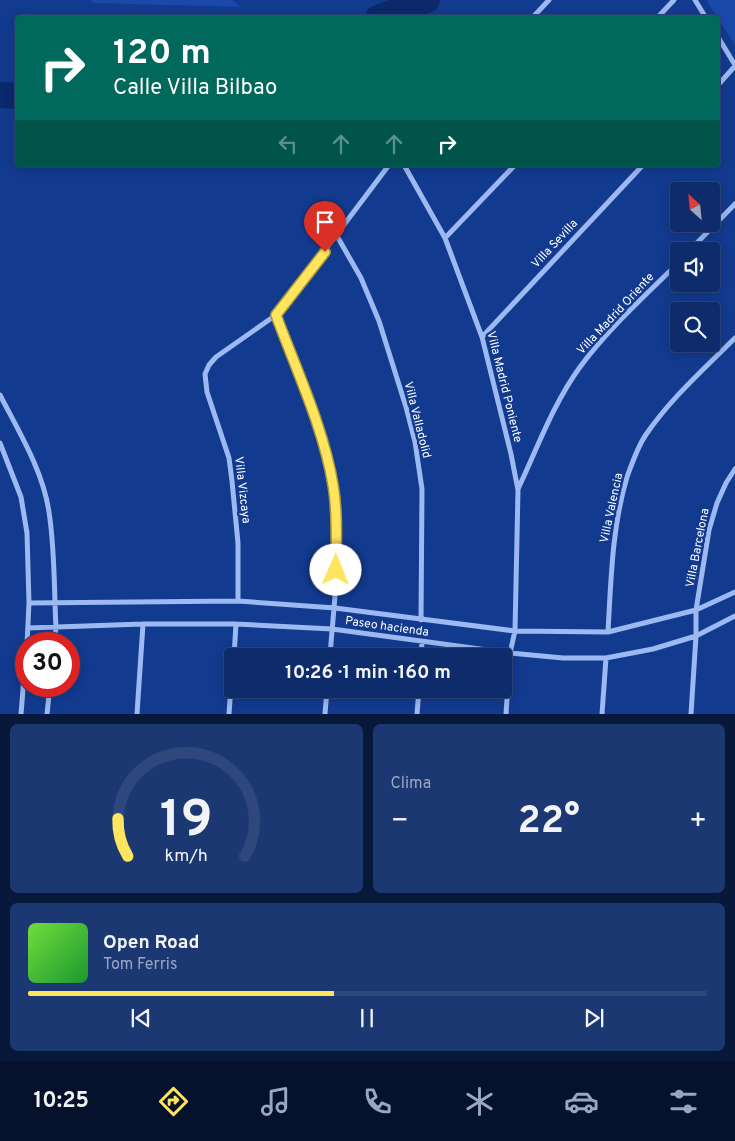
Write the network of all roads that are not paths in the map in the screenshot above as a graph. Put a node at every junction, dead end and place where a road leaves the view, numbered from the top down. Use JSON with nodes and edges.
{"nodes":[{"id":1,"x":549,"y":0,"type":"edge"},
{"id":2,"x":674,"y":0,"type":"edge"},
{"id":3,"x":695,"y":0,"type":"edge"},
{"id":4,"x":535,"y":15,"type":"edge"},
{"id":5,"x":660,"y":15,"type":"edge"},
{"id":6,"x":704,"y":15,"type":"edge"},
{"id":7,"x":720,"y":40,"type":"edge"},
{"id":8,"x":735,"y":66,"type":"edge"},
{"id":9,"x":720,"y":83,"type":"edge"},
{"id":10,"x":388,"y":167,"type":"edge"},
{"id":11,"x":405,"y":167,"type":"edge"},
{"id":12,"x":514,"y":167,"type":"edge"},
{"id":13,"x":641,"y":167,"type":"edge"},
{"id":14,"x":735,"y":204,"type":"edge"},
{"id":15,"x":337,"y":236,"type":"junction"},
{"id":16,"x":446,"y":238,"type":"junction"},
{"id":17,"x":698,"y":242,"type":"edge"},
{"id":18,"x":670,"y":271,"type":"edge"},
{"id":19,"x":276,"y":315,"type":"junction"},
{"id":20,"x":482,"y":337,"type":"junction"},
{"id":21,"x":735,"y":338,"type":"edge"},
{"id":22,"x":0,"y":395,"type":"edge"},
{"id":23,"x":0,"y":443,"type":"edge"},
{"id":24,"x":735,"y":468,"type":"edge"},
{"id":25,"x":518,"y":490,"type":"junction"},
{"id":26,"x":735,"y":592,"type":"edge"},
{"id":27,"x":238,"y":601,"type":"junction"},
{"id":28,"x":29,"y":603,"type":"junction"},
{"id":29,"x":54,"y":603,"type":"junction"},
{"id":30,"x":335,"y":608,"type":"junction"},
{"id":31,"x":696,"y":610,"type":"junction"},
{"id":32,"x":735,"y":616,"type":"edge"},
{"id":33,"x":421,"y":620,"type":"junction"},
{"id":34,"x":143,"y":624,"type":"junction"},
{"id":35,"x":236,"y":624,"type":"junction"},
{"id":36,"x":28,"y":628,"type":"junction"},
{"id":37,"x":56,"y":628,"type":"junction"},
{"id":38,"x":332,"y":629,"type":"junction"},
{"id":39,"x":515,"y":631,"type":"junction"},
{"id":40,"x":28,"y":632,"type":"edge"},
{"id":41,"x":56,"y":632,"type":"edge"},
{"id":42,"x":608,"y":632,"type":"junction"},
{"id":43,"x":696,"y":636,"type":"junction"},
{"id":44,"x":422,"y":642,"type":"junction"},
{"id":45,"x":234,"y":648,"type":"edge"},
{"id":46,"x":331,"y":648,"type":"edge"},
{"id":47,"x":422,"y":648,"type":"edge"},
{"id":48,"x":470,"y":648,"type":"edge"},
{"id":49,"x":511,"y":648,"type":"edge"},
{"id":50,"x":512,"y":653,"type":"edge"},
{"id":51,"x":606,"y":658,"type":"junction"},
{"id":52,"x":22,"y":697,"type":"edge"},
{"id":53,"x":49,"y":697,"type":"edge"},
{"id":54,"x":231,"y":698,"type":"edge"},
{"id":55,"x":326,"y":698,"type":"edge"},
{"id":56,"x":418,"y":698,"type":"edge"},
{"id":57,"x":507,"y":698,"type":"edge"},
{"id":58,"x":21,"y":714,"type":"edge"},
{"id":59,"x":47,"y":714,"type":"edge"},
{"id":60,"x":137,"y":714,"type":"edge"},
{"id":61,"x":230,"y":714,"type":"edge"},
{"id":62,"x":325,"y":714,"type":"edge"},
{"id":63,"x":417,"y":714,"type":"edge"},
{"id":64,"x":506,"y":714,"type":"edge"},
{"id":65,"x":602,"y":714,"type":"edge"},
{"id":66,"x":691,"y":714,"type":"edge"}],
"edges":[{"from":1,"to":4,"type":"street"},
{"from":2,"to":5,"type":"street"},
{"from":3,"to":6,"type":"street"},
{"from":7,"to":8,"type":"street"},
{"from":8,"to":9,"type":"street"},
{"from":10,"to":15,"type":"street"},
{"from":11,"to":16,"type":"street","name":"Villa Madrid Poniente"},
{"from":12,"to":16,"type":"street"},
{"from":13,"to":20,"type":"street","name":"Villa Sevilla"},
{"from":14,"to":17,"type":"street"},
{"from":15,"to":19,"type":"street"},
{"from":15,"to":33,"type":"street","name":"Villa Valladolid"},
{"from":16,"to":20,"type":"street","name":"Villa Madrid Poniente"},
{"from":18,"to":25,"type":"street","name":"Villa Madrid Oriente"},
{"from":19,"to":27,"type":"street","name":"Villa Vizcaya"},
{"from":19,"to":30,"type":"street"},
{"from":20,"to":25,"type":"street","name":"Villa Madrid Poniente"},
{"from":21,"to":42,"type":"street","name":"Villa Valencia"},
{"from":22,"to":29,"type":"street"},
{"from":23,"to":28,"type":"street"},
{"from":24,"to":31,"type":"street","name":"Villa Barcelona"},
{"from":25,"to":39,"type":"street","name":"Villa Madrid Poniente"},
{"from":26,"to":31,"type":"street","name":"Paseo hacienda"},
{"from":27,"to":29,"type":"street","name":"Paseo hacienda"},
{"from":27,"to":30,"type":"street","name":"Paseo hacienda"},
{"from":28,"to":29,"type":"street","name":"Paseo hacienda"},
{"from":28,"to":36,"type":"street"},
{"from":29,"to":37,"type":"street"},
{"from":30,"to":33,"type":"street","name":"Paseo hacienda"},
{"from":30,"to":38,"type":"street"},
{"from":31,"to":42,"type":"street","name":"Paseo hacienda"},
{"from":31,"to":43,"type":"street","name":"Villa Barcelona"},
{"from":32,"to":43,"type":"street","name":"Paseo hacienda"},
{"from":33,"to":39,"type":"street","name":"Paseo hacienda"},
{"from":34,"to":35,"type":"street","name":"Paseo hacienda"},
{"from":34,"to":37,"type":"street","name":"Paseo hacienda"},
{"from":34,"to":60,"type":"street"},
{"from":35,"to":38,"type":"street","name":"Paseo hacienda"},
{"from":35,"to":45,"type":"street"},
{"from":36,"to":37,"type":"street","name":"Paseo hacienda"},
{"from":36,"to":40,"type":"street"},
{"from":37,"to":41,"type":"street"},
{"from":38,"to":44,"type":"street","name":"Paseo hacienda"},
{"from":38,"to":46,"type":"street"},
{"from":39,"to":42,"type":"street","name":"Paseo hacienda"},
{"from":39,"to":49,"type":"street","name":"Villa Madrid Poniente"},
{"from":43,"to":51,"type":"street","name":"Paseo hacienda"},
{"from":43,"to":66,"type":"street","name":"Villa Barcelona"},
{"from":44,"to":47,"type":"street"},
{"from":44,"to":48,"type":"street","name":"Paseo hacienda"},
{"from":50,"to":51,"type":"street","name":"Paseo hacienda"},
{"from":51,"to":65,"type":"street"},
{"from":52,"to":58,"type":"street"},
{"from":53,"to":59,"type":"street"},
{"from":54,"to":61,"type":"street"},
{"from":55,"to":62,"type":"street"},
{"from":56,"to":63,"type":"street"},
{"from":57,"to":64,"type":"street","name":"Villa Madrid Poniente"}]}
